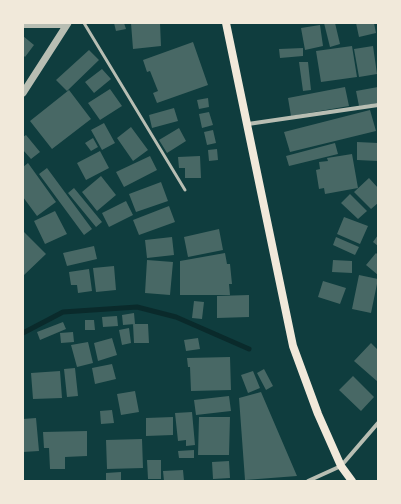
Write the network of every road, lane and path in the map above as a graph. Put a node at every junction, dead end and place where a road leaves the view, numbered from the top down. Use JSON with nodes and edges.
{"nodes":[{"id":1,"x":84,"y":23,"type":"edge"},
{"id":2,"x":226,"y":23,"type":"edge"},
{"id":3,"x":67,"y":25,"type":"edge"},
{"id":4,"x":23,"y":26,"type":"edge"},
{"id":5,"x":23,"y":93,"type":"edge"},
{"id":6,"x":378,"y":105,"type":"edge"},
{"id":7,"x":248,"y":124,"type":"junction"},
{"id":8,"x":185,"y":190,"type":"dead end"},
{"id":9,"x":378,"y":423,"type":"edge"},
{"id":10,"x":341,"y":466,"type":"junction"},
{"id":11,"x":308,"y":481,"type":"edge"},
{"id":12,"x":352,"y":481,"type":"edge"}],
"edges":[{"from":1,"to":8,"type":"lane"},
{"from":2,"to":7,"type":"main road"},
{"from":3,"to":4,"type":"street"},
{"from":3,"to":5,"type":"street"},
{"from":6,"to":7,"type":"street"},
{"from":7,"to":10,"type":"main road"},
{"from":9,"to":10,"type":"street"},
{"from":10,"to":11,"type":"street"},
{"from":10,"to":12,"type":"main road"}]}
